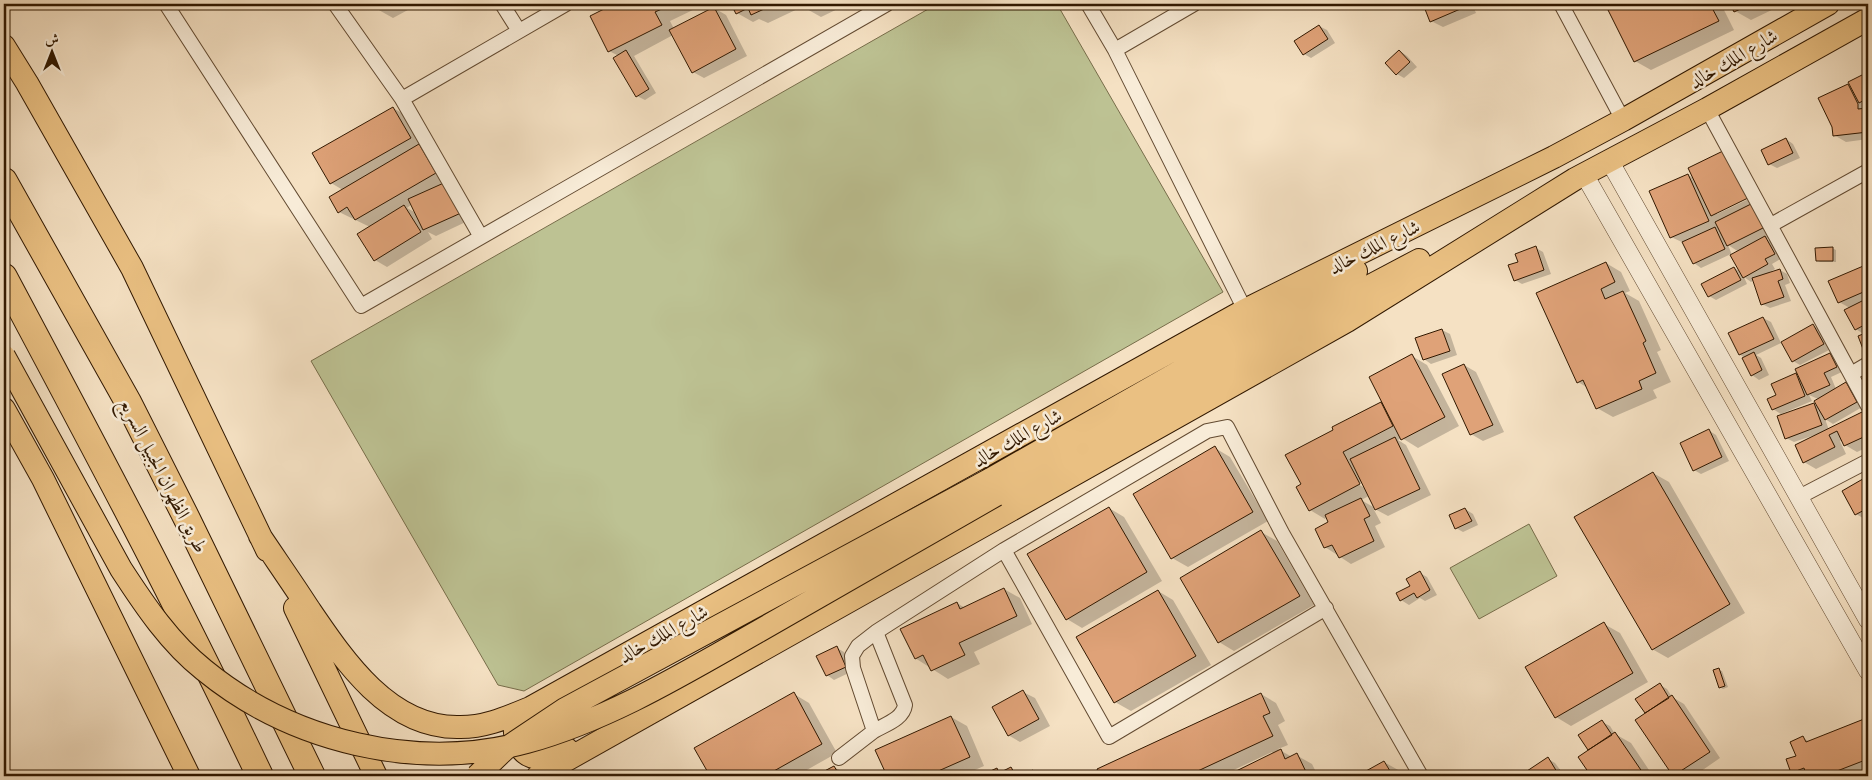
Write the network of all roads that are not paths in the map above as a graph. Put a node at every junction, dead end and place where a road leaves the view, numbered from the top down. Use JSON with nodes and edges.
{"nodes":[{"id":1,"x":166,"y":4,"type":"edge"},
{"id":2,"x":335,"y":4,"type":"edge"},
{"id":3,"x":502,"y":4,"type":"edge"},
{"id":4,"x":566,"y":4,"type":"edge"},
{"id":5,"x":887,"y":4,"type":"edge"},
{"id":6,"x":1088,"y":4,"type":"edge"},
{"id":7,"x":1194,"y":4,"type":"edge"},
{"id":8,"x":1561,"y":4,"type":"edge"},
{"id":9,"x":1828,"y":4,"type":"edge"},
{"id":10,"x":1868,"y":18,"type":"edge"},
{"id":11,"x":519,"y":31,"type":"junction"},
{"id":12,"x":4,"y":46,"type":"edge"},
{"id":13,"x":1116,"y":50,"type":"junction"},
{"id":14,"x":402,"y":99,"type":"junction"},
{"id":15,"x":1707,"y":109,"type":"junction"},
{"id":16,"x":1623,"y":120,"type":"junction"},
{"id":17,"x":1554,"y":157,"type":"junction"},
{"id":18,"x":1609,"y":160,"type":"junction"},
{"id":19,"x":1579,"y":176,"type":"junction"},
{"id":20,"x":1866,"y":177,"type":"edge"},
{"id":21,"x":4,"y":181,"type":"edge"},
{"id":22,"x":1771,"y":225,"type":"junction"},
{"id":23,"x":481,"y":237,"type":"junction"},
{"id":24,"x":4,"y":277,"type":"edge"},
{"id":25,"x":1245,"y":310,"type":"junction"},
{"id":26,"x":4,"y":356,"type":"edge"},
{"id":27,"x":1868,"y":364,"type":"edge"},
{"id":28,"x":1851,"y":374,"type":"junction"},
{"id":29,"x":1868,"y":406,"type":"edge"},
{"id":30,"x":4,"y":409,"type":"edge"},
{"id":31,"x":1868,"y":461,"type":"edge"},
{"id":32,"x":992,"y":488,"type":"junction"},
{"id":33,"x":1799,"y":497,"type":"junction"},
{"id":34,"x":260,"y":536,"type":"junction"},
{"id":35,"x":1004,"y":550,"type":"junction"},
{"id":36,"x":1326,"y":608,"type":"junction"},
{"id":37,"x":1868,"y":620,"type":"edge"},
{"id":38,"x":876,"y":632,"type":"junction"},
{"id":39,"x":1868,"y":671,"type":"edge"},
{"id":40,"x":530,"y":708,"type":"junction"},
{"id":41,"x":635,"y":722,"type":"junction"},
{"id":42,"x":874,"y":731,"type":"junction"},
{"id":43,"x":839,"y":758,"type":"dead end"},
{"id":44,"x":189,"y":776,"type":"edge"},
{"id":45,"x":260,"y":776,"type":"edge"},
{"id":46,"x":312,"y":776,"type":"edge"},
{"id":47,"x":376,"y":776,"type":"edge"},
{"id":48,"x":476,"y":776,"type":"edge"},
{"id":49,"x":538,"y":776,"type":"edge"},
{"id":50,"x":1422,"y":776,"type":"edge"}],
"edges":[{"from":1,"to":23,"type":"street"},
{"from":2,"to":14,"type":"street"},
{"from":3,"to":11,"type":"street"},
{"from":4,"to":11,"type":"street"},
{"from":5,"to":23,"type":"street"},
{"from":6,"to":13,"type":"street"},
{"from":7,"to":13,"type":"street"},
{"from":8,"to":16,"type":"street"},
{"from":9,"to":16,"type":"main road","name":"شارع الملك خالد"},
{"from":10,"to":15,"type":"main road","name":"شارع الملك خالد"},
{"from":11,"to":14,"type":"street"},
{"from":12,"to":34,"type":"main road"},
{"from":13,"to":25,"type":"street"},
{"from":14,"to":23,"type":"street"},
{"from":15,"to":18,"type":"main road","name":"شارع الملك خالد"},
{"from":15,"to":22,"type":"street"},
{"from":16,"to":17,"type":"main road","name":"شارع الملك خالد"},
{"from":17,"to":25,"type":"main road","name":"شارع الملك خالد"},
{"from":17,"to":32,"type":"main road"},
{"from":18,"to":19,"type":"main road","name":"شارع الملك خالد"},
{"from":18,"to":33,"type":"street"},
{"from":19,"to":32,"type":"main road"},
{"from":19,"to":39,"type":"street"},
{"from":19,"to":41,"type":"main road","name":"شارع الملك خالد"},
{"from":20,"to":22,"type":"street"},
{"from":21,"to":46,"type":"highway","name":"طريق الظهران الجبيل السريع"},
{"from":22,"to":28,"type":"street"},
{"from":24,"to":45,"type":"highway"},
{"from":25,"to":40,"type":"main road","name":"شارع الملك خالد"},
{"from":26,"to":32,"type":"main road","bridge":true},
{"from":27,"to":28,"type":"street"},
{"from":28,"to":29,"type":"street"},
{"from":30,"to":44,"type":"main road"},
{"from":31,"to":33,"type":"street"},
{"from":32,"to":48,"type":"main road","bridge":true},
{"from":33,"to":37,"type":"street"},
{"from":34,"to":40,"type":"main road","name":"شارع الملك خالد"},
{"from":34,"to":47,"type":"main road"},
{"from":35,"to":36,"type":"street"},
{"from":35,"to":36,"type":"street"},
{"from":35,"to":38,"type":"street"},
{"from":36,"to":50,"type":"street"},
{"from":38,"to":42,"type":"street"},
{"from":38,"to":42,"type":"street"},
{"from":40,"to":41,"type":"main road"},
{"from":41,"to":49,"type":"main road","name":"شارع الملك خالد"},
{"from":42,"to":43,"type":"street"}]}
